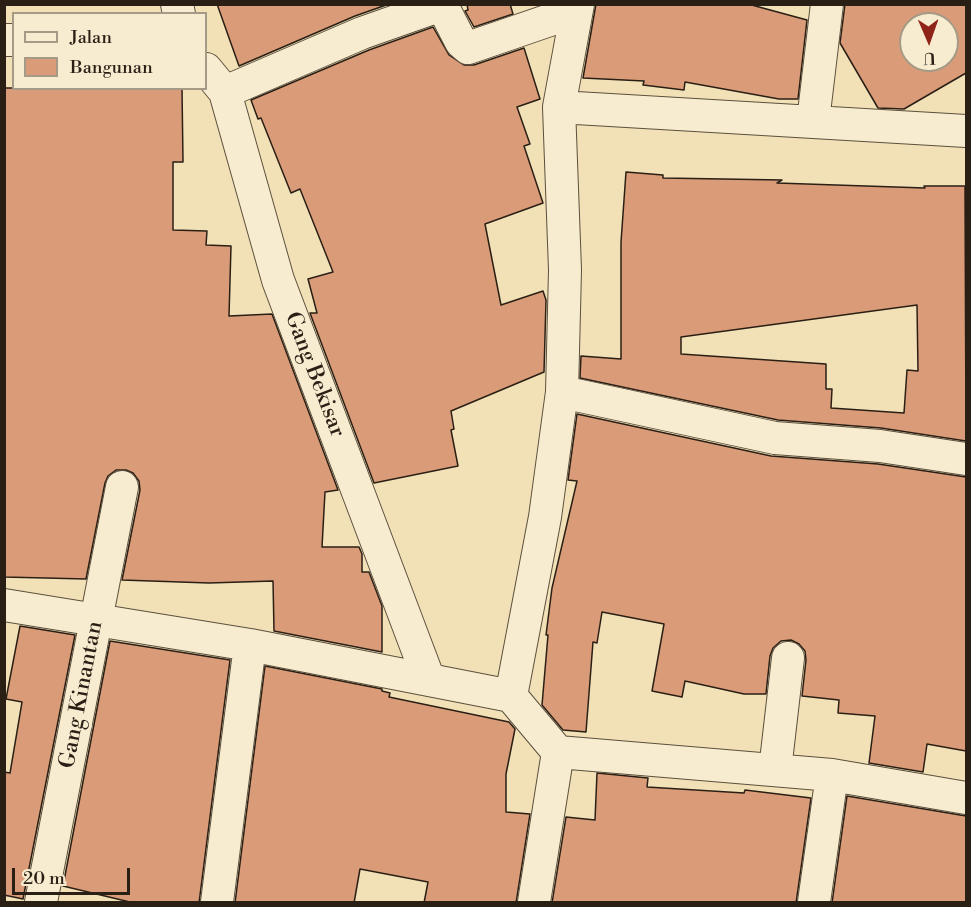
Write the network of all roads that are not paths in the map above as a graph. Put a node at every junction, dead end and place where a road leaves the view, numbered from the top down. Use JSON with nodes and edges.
{"nodes":[{"id":1,"x":826,"y":4,"type":"edge"},
{"id":2,"x":577,"y":8,"type":"edge"},
{"id":3,"x":215,"y":81,"type":"edge"},
{"id":4,"x":559,"y":107,"type":"junction"},
{"id":5,"x":813,"y":121,"type":"junction"},
{"id":6,"x":966,"y":131,"type":"edge"},
{"id":7,"x":562,"y":392,"type":"junction"},
{"id":8,"x":966,"y":459,"type":"edge"},
{"id":9,"x":122,"y":487,"type":"dead end"},
{"id":10,"x":4,"y":604,"type":"edge"},
{"id":11,"x":96,"y":620,"type":"junction"},
{"id":12,"x":250,"y":645,"type":"junction"},
{"id":13,"x":788,"y":658,"type":"dead end"},
{"id":14,"x":429,"y":680,"type":"junction"},
{"id":15,"x":511,"y":696,"type":"junction"},
{"id":16,"x":558,"y":752,"type":"junction"},
{"id":17,"x":775,"y":770,"type":"junction"},
{"id":18,"x":832,"y":775,"type":"junction"},
{"id":19,"x":966,"y":798,"type":"edge"},
{"id":20,"x":41,"y":903,"type":"edge"},
{"id":21,"x":217,"y":903,"type":"edge"},
{"id":22,"x":534,"y":903,"type":"edge"},
{"id":23,"x":814,"y":903,"type":"edge"}],
"edges":[{"from":1,"to":5,"type":"street"},
{"from":2,"to":3,"type":"street"},
{"from":2,"to":4,"type":"street"},
{"from":3,"to":14,"type":"street","name":"Gang Bekisar"},
{"from":4,"to":5,"type":"street"},
{"from":4,"to":7,"type":"street"},
{"from":5,"to":6,"type":"street"},
{"from":7,"to":8,"type":"street"},
{"from":7,"to":15,"type":"street"},
{"from":9,"to":11,"type":"street","name":"Gang Kinantan"},
{"from":10,"to":11,"type":"street"},
{"from":11,"to":12,"type":"street"},
{"from":11,"to":20,"type":"street","name":"Gang Kinantan"},
{"from":12,"to":14,"type":"street"},
{"from":12,"to":21,"type":"street"},
{"from":13,"to":17,"type":"street"},
{"from":14,"to":15,"type":"street"},
{"from":15,"to":16,"type":"street"},
{"from":16,"to":17,"type":"street"},
{"from":16,"to":22,"type":"street"},
{"from":17,"to":18,"type":"street"},
{"from":18,"to":19,"type":"street"},
{"from":18,"to":23,"type":"street"}]}
